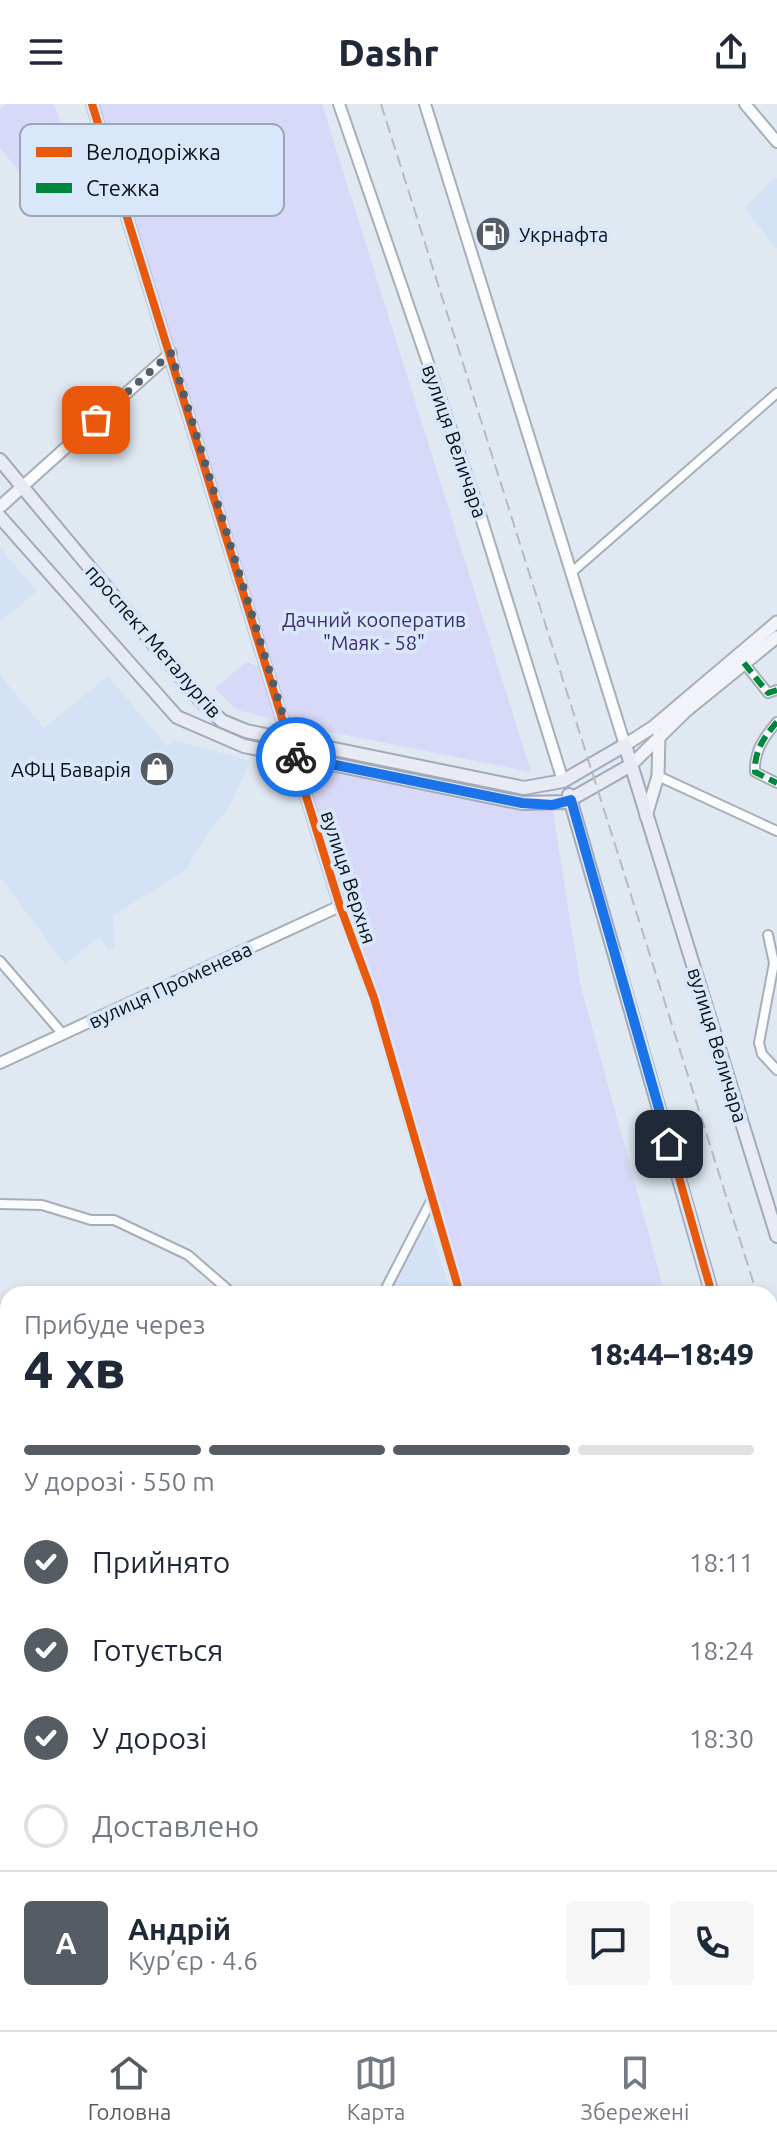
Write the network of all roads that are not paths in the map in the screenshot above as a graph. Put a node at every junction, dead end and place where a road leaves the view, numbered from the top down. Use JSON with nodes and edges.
{"nodes":[{"id":1,"x":92,"y":104,"type":"edge"},
{"id":2,"x":339,"y":104,"type":"edge"},
{"id":3,"x":425,"y":104,"type":"edge"},
{"id":4,"x":745,"y":104,"type":"edge"},
{"id":5,"x":98,"y":124,"type":"edge"},
{"id":6,"x":777,"y":142,"type":"edge"},
{"id":7,"x":128,"y":216,"type":"edge"},
{"id":8,"x":171,"y":353,"type":"junction"},
{"id":9,"x":777,"y":393,"type":"edge"},
{"id":10,"x":0,"y":460,"type":"edge"},
{"id":11,"x":22,"y":487,"type":"junction"},
{"id":12,"x":0,"y":507,"type":"edge"},
{"id":13,"x":0,"y":517,"type":"edge"},
{"id":14,"x":572,"y":572,"type":"junction"},
{"id":15,"x":777,"y":622,"type":"edge"},
{"id":16,"x":777,"y":637,"type":"edge"},
{"id":17,"x":744,"y":663,"type":"junction"},
{"id":18,"x":775,"y":695,"type":"edge"},
{"id":19,"x":201,"y":701,"type":"junction"},
{"id":20,"x":183,"y":720,"type":"junction"},
{"id":21,"x":777,"y":722,"type":"edge"},
{"id":22,"x":653,"y":727,"type":"junction"},
{"id":23,"x":661,"y":738,"type":"junction"},
{"id":24,"x":288,"y":740,"type":"junction"},
{"id":25,"x":625,"y":745,"type":"junction"},
{"id":26,"x":294,"y":756,"type":"junction"},
{"id":27,"x":631,"y":765,"type":"junction"},
{"id":28,"x":658,"y":776,"type":"junction"},
{"id":29,"x":563,"y":781,"type":"junction"},
{"id":30,"x":777,"y":783,"type":"edge"},
{"id":31,"x":571,"y":800,"type":"junction"},
{"id":32,"x":646,"y":816,"type":"junction"},
{"id":33,"x":777,"y":831,"type":"edge"},
{"id":34,"x":340,"y":906,"type":"junction"},
{"id":35,"x":768,"y":935,"type":"dead end"},
{"id":36,"x":0,"y":961,"type":"edge"},
{"id":37,"x":775,"y":969,"type":"edge"},
{"id":38,"x":61,"y":1032,"type":"junction"},
{"id":39,"x":0,"y":1063,"type":"edge"},
{"id":40,"x":777,"y":1070,"type":"edge"},
{"id":41,"x":432,"y":1199,"type":"junction"},
{"id":42,"x":0,"y":1204,"type":"edge"},
{"id":43,"x":777,"y":1234,"type":"edge"},
{"id":44,"x":224,"y":1286,"type":"edge"},
{"id":45,"x":387,"y":1286,"type":"edge"},
{"id":46,"x":458,"y":1286,"type":"edge"},
{"id":47,"x":710,"y":1286,"type":"edge"}],
"edges":[{"from":1,"to":5,"type":"street","name":"вулиця Верхня"},
{"from":2,"to":29,"type":"street","name":"вулиця Величара"},
{"from":3,"to":14,"type":"street"},
{"from":4,"to":6,"type":"street"},
{"from":7,"to":8,"type":"street","name":"вулиця Верхня"},
{"from":8,"to":11,"type":"street"},
{"from":8,"to":24,"type":"street","name":"вулиця Верхня"},
{"from":9,"to":14,"type":"street"},
{"from":10,"to":11,"type":"main road","name":"проспект Металургів"},
{"from":11,"to":12,"type":"main road"},
{"from":11,"to":19,"type":"main road","name":"проспект Металургів"},
{"from":13,"to":20,"type":"main road","name":"проспект Металургів"},
{"from":14,"to":25,"type":"street"},
{"from":15,"to":22,"type":"main road"},
{"from":16,"to":17,"type":"main road"},
{"from":17,"to":18,"type":"street"},
{"from":17,"to":23,"type":"main road"},
{"from":19,"to":20,"type":"main road"},
{"from":19,"to":24,"type":"main road","name":"проспект Металургів"},
{"from":20,"to":26,"type":"main road","name":"проспект Металургів"},
{"from":21,"to":30,"type":"street"},
{"from":22,"to":23,"type":"main road"},
{"from":22,"to":25,"type":"main road"},
{"from":23,"to":27,"type":"main road"},
{"from":23,"to":28,"type":"main road"},
{"from":24,"to":26,"type":"street","name":"вулиця Верхня"},
{"from":24,"to":29,"type":"main road","name":"проспект Металургів"},
{"from":25,"to":27,"type":"main road","name":"вулиця Величара"},
{"from":25,"to":29,"type":"main road","name":"проспект Металургів"},
{"from":26,"to":31,"type":"main road","name":"проспект Металургів"},
{"from":26,"to":34,"type":"street","name":"вулиця Верхня"},
{"from":27,"to":31,"type":"main road","name":"проспект Металургів"},
{"from":27,"to":32,"type":"main road","name":"вулиця Величара"},
{"from":28,"to":32,"type":"main road"},
{"from":28,"to":33,"type":"street"},
{"from":29,"to":31,"type":"main road"},
{"from":31,"to":47,"type":"main road"},
{"from":32,"to":43,"type":"main road","name":"вулиця Величара"},
{"from":34,"to":38,"type":"street","name":"вулиця Променева"},
{"from":34,"to":41,"type":"street","name":"вулиця Верхня"},
{"from":35,"to":37,"type":"street"},
{"from":36,"to":38,"type":"street"},
{"from":37,"to":40,"type":"street"},
{"from":38,"to":39,"type":"street","name":"вулиця Променева"},
{"from":41,"to":45,"type":"street"},
{"from":41,"to":46,"type":"street","name":"вулиця Верхня"},
{"from":42,"to":44,"type":"street"}]}
